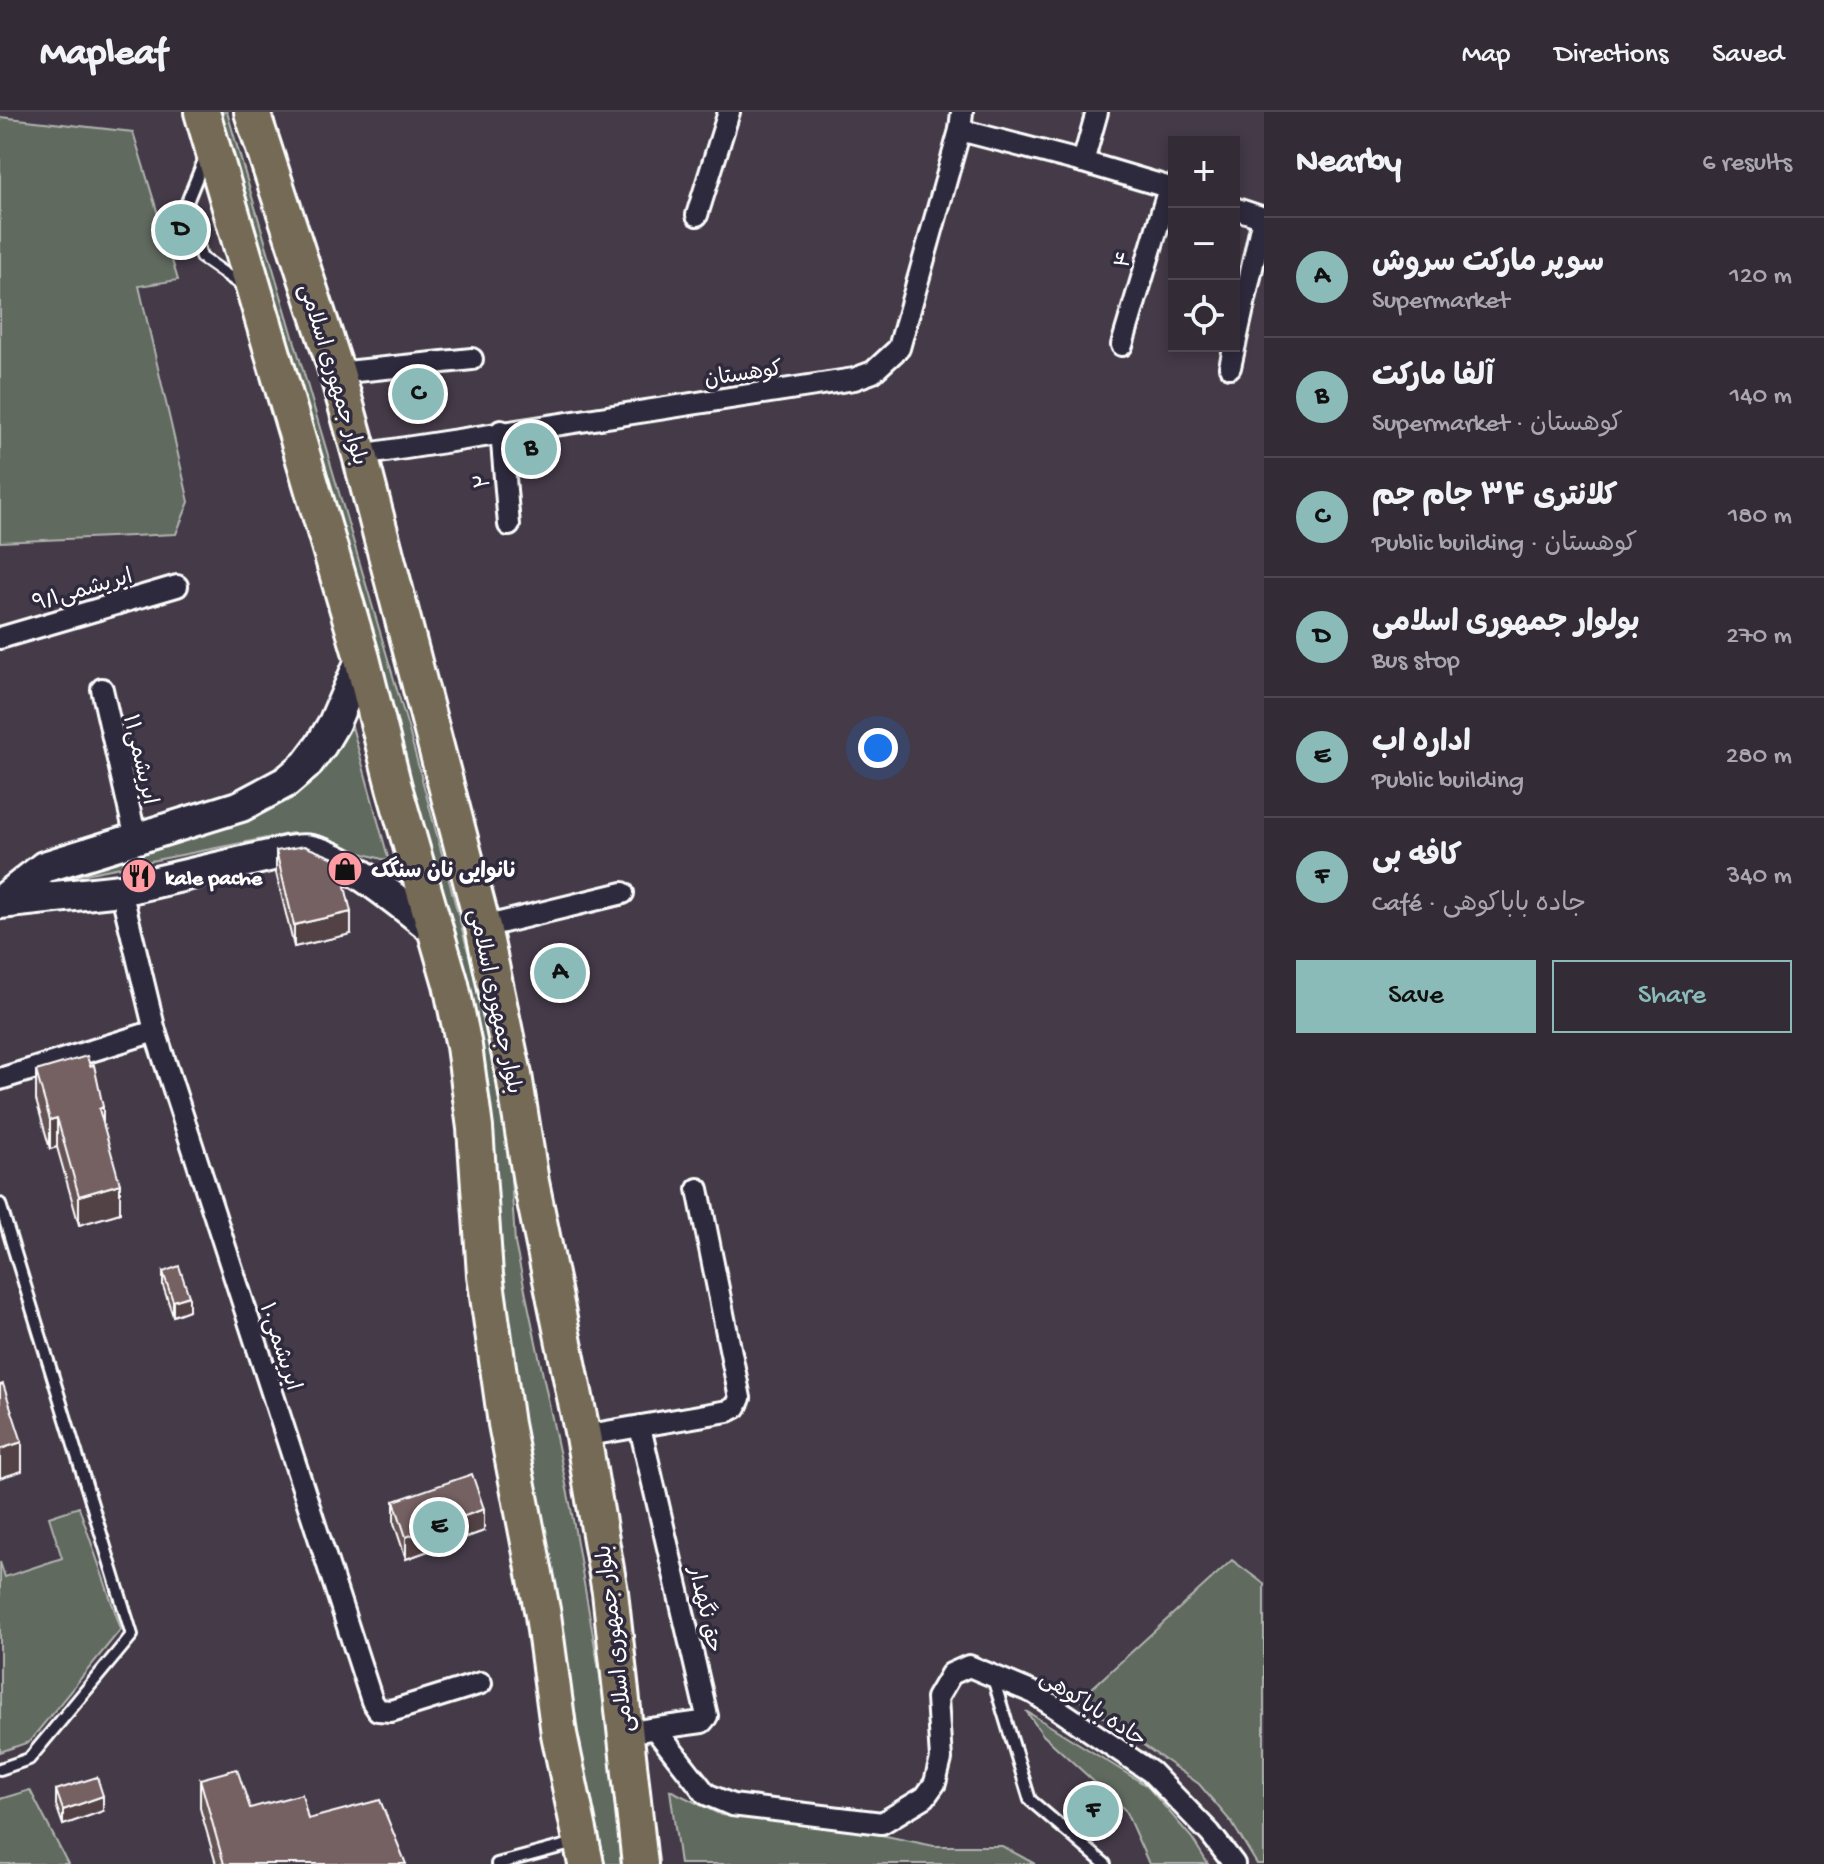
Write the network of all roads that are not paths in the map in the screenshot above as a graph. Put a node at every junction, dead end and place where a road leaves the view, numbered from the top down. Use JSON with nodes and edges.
{"nodes":[{"id":1,"x":252,"y":112,"type":"edge"},
{"id":2,"x":729,"y":112,"type":"edge"},
{"id":3,"x":1097,"y":112,"type":"edge"},
{"id":4,"x":961,"y":121,"type":"edge"},
{"id":5,"x":207,"y":127,"type":"edge"},
{"id":6,"x":1083,"y":162,"type":"junction"},
{"id":7,"x":1168,"y":187,"type":"edge"},
{"id":8,"x":1168,"y":201,"type":"edge"},
{"id":9,"x":1240,"y":210,"type":"edge"},
{"id":10,"x":697,"y":215,"type":"dead end"},
{"id":11,"x":1264,"y":218,"type":"edge"},
{"id":12,"x":1122,"y":345,"type":"dead end"},
{"id":13,"x":472,"y":359,"type":"dead end"},
{"id":14,"x":1230,"y":367,"type":"dead end"},
{"id":15,"x":337,"y":373,"type":"junction"},
{"id":16,"x":501,"y":431,"type":"junction"},
{"id":17,"x":360,"y":455,"type":"junction"},
{"id":18,"x":509,"y":525,"type":"dead end"},
{"id":19,"x":177,"y":586,"type":"dead end"},
{"id":20,"x":0,"y":638,"type":"edge"},
{"id":21,"x":362,"y":658,"type":"junction"},
{"id":22,"x":102,"y":689,"type":"dead end"},
{"id":23,"x":136,"y":839,"type":"junction"},
{"id":24,"x":121,"y":890,"type":"junction"},
{"id":25,"x":623,"y":893,"type":"dead end"},
{"id":26,"x":0,"y":902,"type":"edge"},
{"id":27,"x":483,"y":927,"type":"junction"},
{"id":28,"x":436,"y":931,"type":"junction"},
{"id":29,"x":155,"y":1031,"type":"junction"},
{"id":30,"x":0,"y":1079,"type":"edge"},
{"id":31,"x":698,"y":1189,"type":"dead end"},
{"id":32,"x":0,"y":1204,"type":"edge"},
{"id":33,"x":640,"y":1427,"type":"junction"},
{"id":34,"x":583,"y":1436,"type":"junction"},
{"id":35,"x":992,"y":1676,"type":"junction"},
{"id":36,"x":481,"y":1683,"type":"dead end"},
{"id":37,"x":640,"y":1731,"type":"junction"},
{"id":38,"x":0,"y":1769,"type":"edge"},
{"id":39,"x":584,"y":1853,"type":"edge"},
{"id":40,"x":497,"y":1864,"type":"edge"},
{"id":41,"x":640,"y":1864,"type":"edge"},
{"id":42,"x":1105,"y":1864,"type":"edge"},
{"id":43,"x":1234,"y":1864,"type":"edge"}],
"edges":[{"from":1,"to":15,"type":"main road","name":"بلوار جمهوری اسلامی"},
{"from":2,"to":10,"type":"street"},
{"from":3,"to":6,"type":"street"},
{"from":4,"to":6,"type":"street","name":"کوهستان"},
{"from":4,"to":16,"type":"street","name":"کوهستان"},
{"from":5,"to":21,"type":"main road","name":"بلوار جمهوری اسلامی"},
{"from":6,"to":7,"type":"street","name":"کوهستان"},
{"from":8,"to":12,"type":"street","name":"۴"},
{"from":9,"to":11,"type":"street"},
{"from":11,"to":14,"type":"street"},
{"from":13,"to":15,"type":"street"},
{"from":15,"to":17,"type":"main road","name":"بلوار جمهوری اسلامی"},
{"from":16,"to":17,"type":"street","name":"کوهستان"},
{"from":16,"to":18,"type":"street","name":"۲"},
{"from":17,"to":27,"type":"main road","name":"بلوار جمهوری اسلامی"},
{"from":19,"to":20,"type":"street","name":"۹/۱ابریشمی"},
{"from":21,"to":23,"type":"main road"},
{"from":21,"to":28,"type":"main road","name":"بلوار جمهوری اسلامی"},
{"from":22,"to":23,"type":"street","name":"ابریشمی۱۱"},
{"from":23,"to":26,"type":"main road"},
{"from":24,"to":26,"type":"main road"},
{"from":24,"to":28,"type":"main road"},
{"from":24,"to":29,"type":"street","name":"ابریشمی۱۰"},
{"from":25,"to":27,"type":"street"},
{"from":27,"to":34,"type":"main road","name":"بلوار جمهوری اسلامی"},
{"from":28,"to":39,"type":"main road","name":"بلوار جمهوری اسلامی"},
{"from":29,"to":30,"type":"street"},
{"from":29,"to":36,"type":"street","name":"ابریشمی۱۰"},
{"from":31,"to":33,"type":"street"},
{"from":32,"to":38,"type":"lane"},
{"from":33,"to":34,"type":"street"},
{"from":33,"to":37,"type":"street","name":"حق نگهدار"},
{"from":34,"to":37,"type":"main road","name":"بلوار جمهوری اسلامی"},
{"from":35,"to":37,"type":"street","name":"جاده باباکوهی"},
{"from":35,"to":42,"type":"lane"},
{"from":35,"to":43,"type":"street","name":"جاده باباکوهی"},
{"from":37,"to":41,"type":"main road","name":"بلوار جمهوری اسلامی"},
{"from":39,"to":40,"type":"lane"}]}
